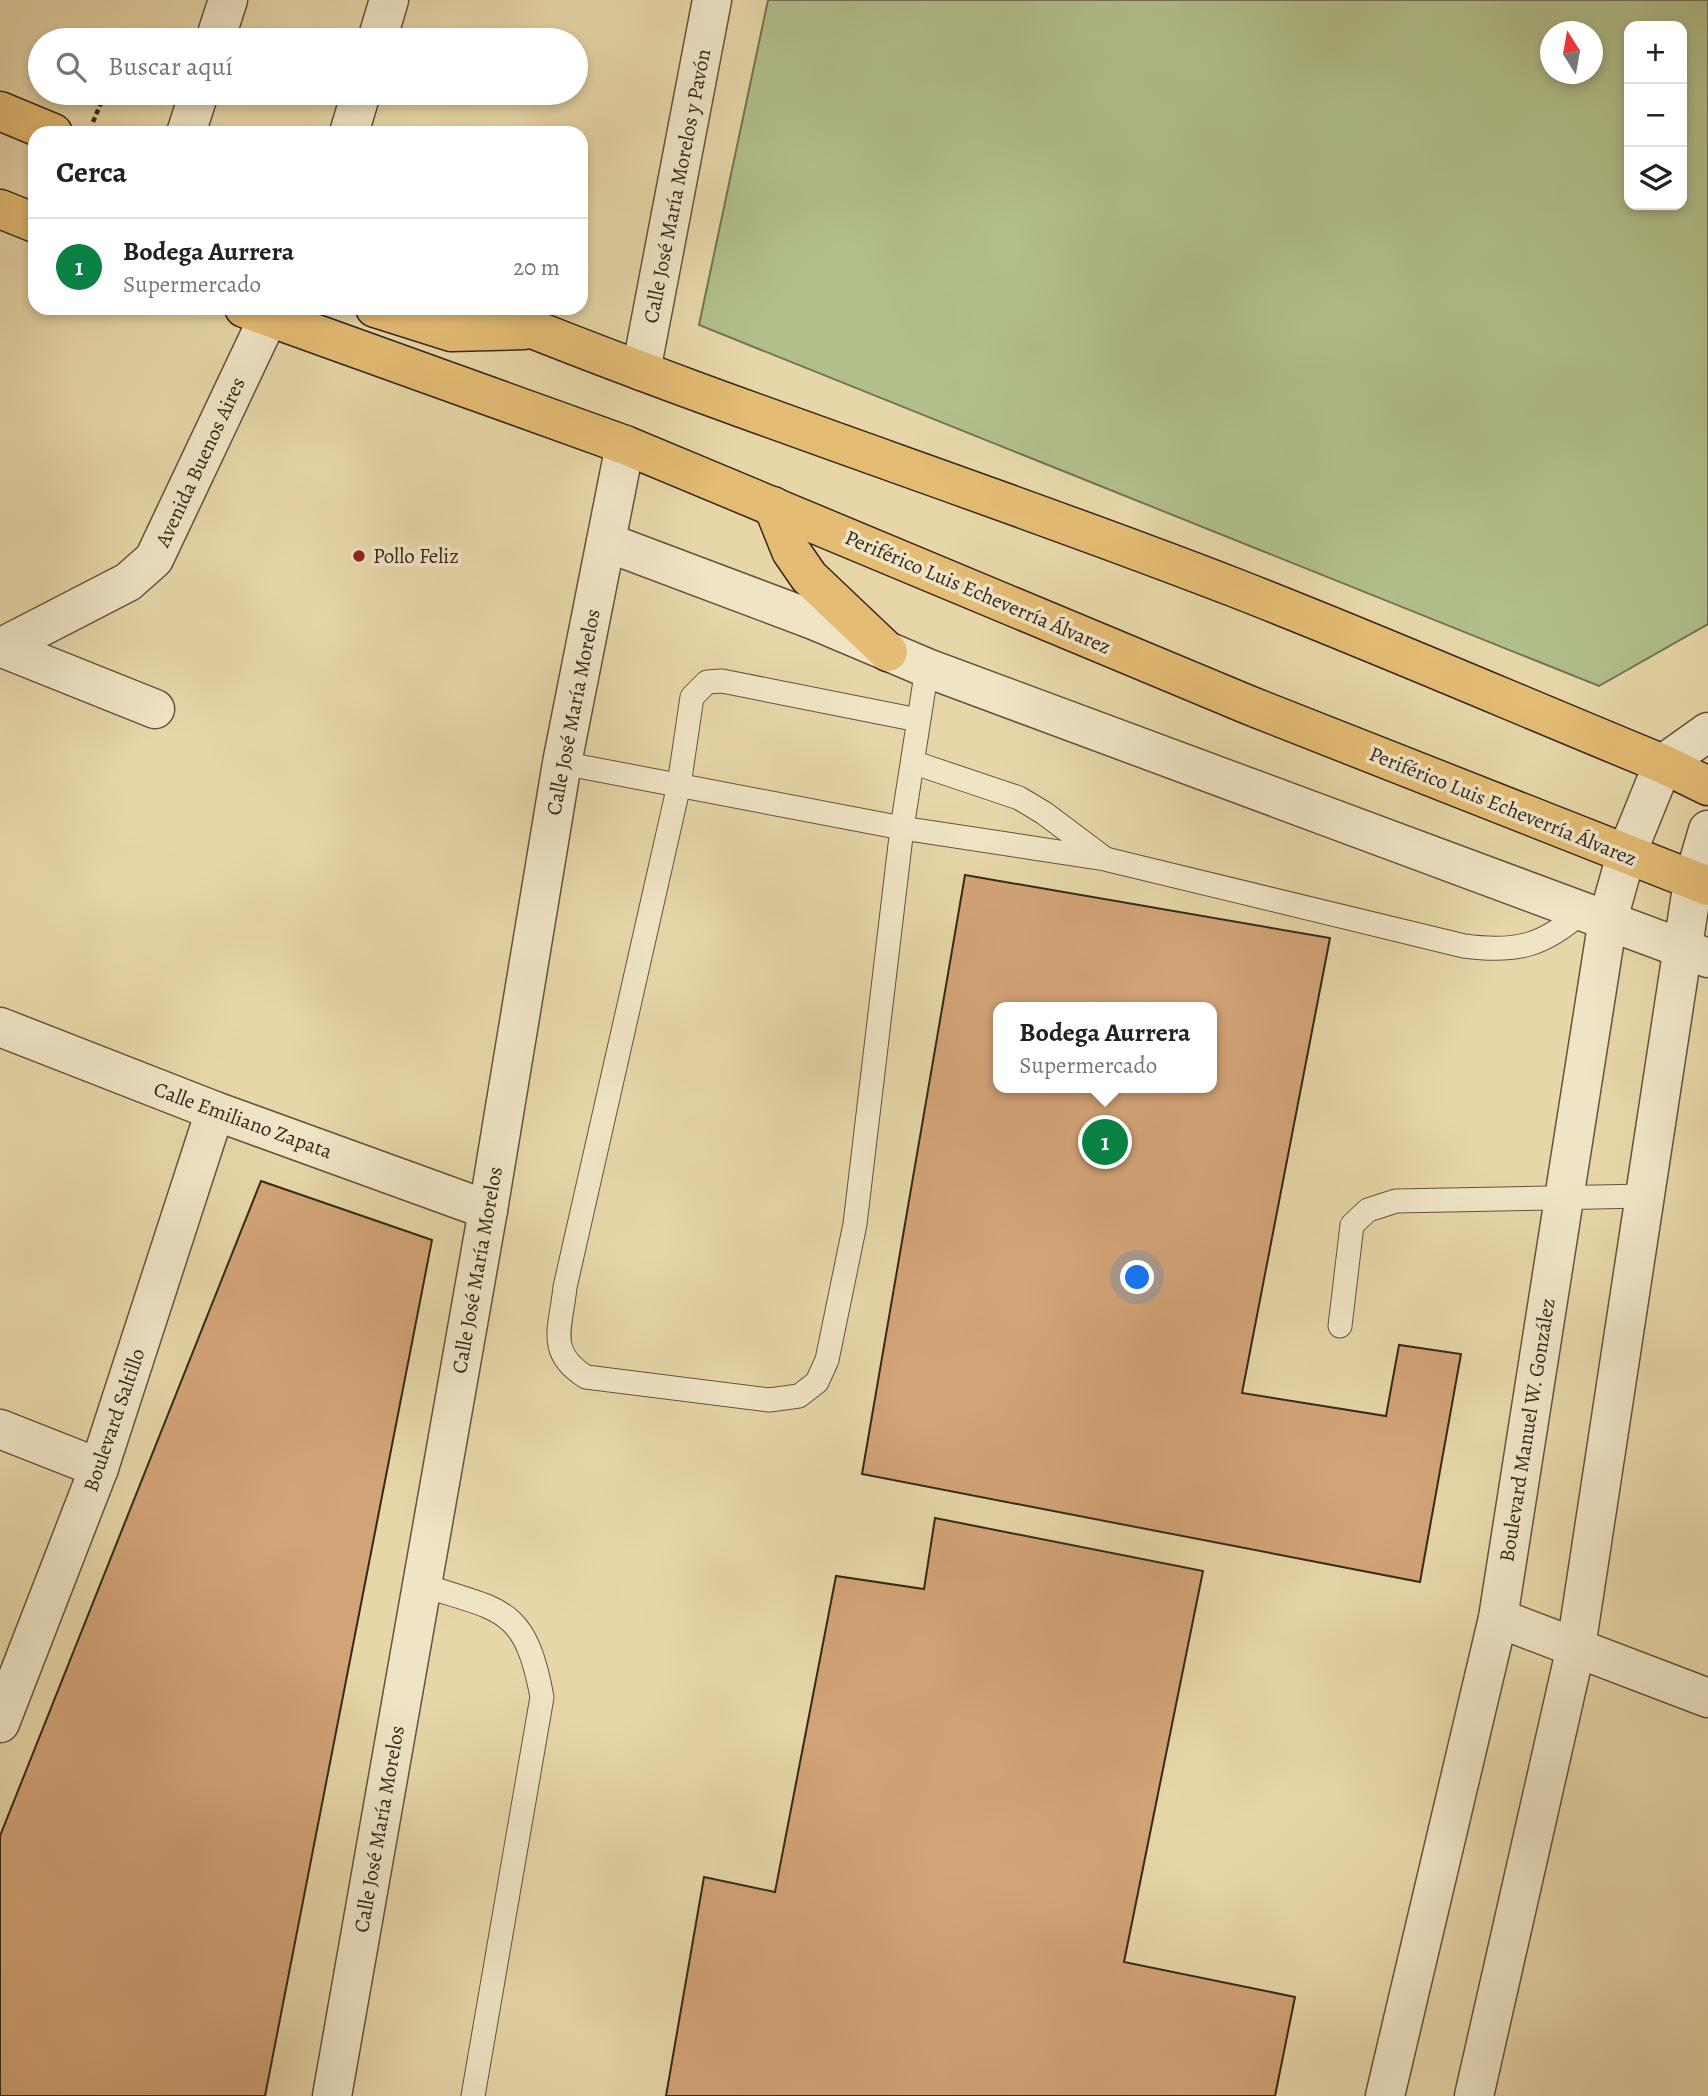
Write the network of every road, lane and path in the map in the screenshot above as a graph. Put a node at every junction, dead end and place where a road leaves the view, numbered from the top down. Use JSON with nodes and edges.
{"nodes":[{"id":1,"x":228,"y":0,"type":"edge"},
{"id":2,"x":389,"y":0,"type":"edge"},
{"id":3,"x":712,"y":0,"type":"edge"},
{"id":4,"x":219,"y":28,"type":"edge"},
{"id":5,"x":381,"y":28,"type":"edge"},
{"id":6,"x":100,"y":105,"type":"edge"},
{"id":7,"x":195,"y":105,"type":"edge"},
{"id":8,"x":357,"y":105,"type":"edge"},
{"id":9,"x":0,"y":111,"type":"edge"},
{"id":10,"x":36,"y":126,"type":"edge"},
{"id":11,"x":92,"y":126,"type":"edge"},
{"id":12,"x":188,"y":126,"type":"edge"},
{"id":13,"x":351,"y":126,"type":"edge"},
{"id":14,"x":0,"y":209,"type":"edge"},
{"id":15,"x":28,"y":220,"type":"edge"},
{"id":16,"x":259,"y":315,"type":"edge"},
{"id":17,"x":272,"y":315,"type":"edge"},
{"id":18,"x":396,"y":315,"type":"edge"},
{"id":19,"x":498,"y":315,"type":"edge"},
{"id":20,"x":533,"y":329,"type":"junction"},
{"id":21,"x":641,"y":372,"type":"junction"},
{"id":22,"x":625,"y":445,"type":"junction"},
{"id":23,"x":773,"y":506,"type":"junction"},
{"id":24,"x":606,"y":542,"type":"junction"},
{"id":25,"x":0,"y":647,"type":"edge"},
{"id":26,"x":888,"y":652,"type":"junction"},
{"id":27,"x":927,"y":668,"type":"junction"},
{"id":28,"x":155,"y":709,"type":"dead end"},
{"id":29,"x":918,"y":720,"type":"junction"},
{"id":30,"x":1708,"y":732,"type":"edge"},
{"id":31,"x":562,"y":763,"type":"junction"},
{"id":32,"x":915,"y":763,"type":"junction"},
{"id":33,"x":1663,"y":764,"type":"junction"},
{"id":34,"x":679,"y":785,"type":"junction"},
{"id":35,"x":1708,"y":786,"type":"edge"},
{"id":36,"x":902,"y":828,"type":"junction"},
{"id":37,"x":1708,"y":830,"type":"edge"},
{"id":38,"x":1626,"y":855,"type":"junction"},
{"id":39,"x":1105,"y":859,"type":"junction"},
{"id":40,"x":1701,"y":884,"type":"edge"},
{"id":41,"x":1596,"y":914,"type":"junction"},
{"id":42,"x":1695,"y":953,"type":"edge"},
{"id":43,"x":0,"y":1027,"type":"edge"},
{"id":44,"x":215,"y":1111,"type":"junction"},
{"id":45,"x":1564,"y":1195,"type":"junction"},
{"id":46,"x":1644,"y":1196,"type":"junction"},
{"id":47,"x":488,"y":1210,"type":"junction"},
{"id":48,"x":1340,"y":1326,"type":"dead end"},
{"id":49,"x":0,"y":1429,"type":"edge"},
{"id":50,"x":99,"y":1468,"type":"junction"},
{"id":51,"x":422,"y":1585,"type":"junction"},
{"id":52,"x":1498,"y":1618,"type":"junction"},
{"id":53,"x":1576,"y":1647,"type":"junction"},
{"id":54,"x":1708,"y":1698,"type":"edge"},
{"id":55,"x":0,"y":1723,"type":"edge"},
{"id":56,"x":332,"y":2096,"type":"edge"},
{"id":57,"x":472,"y":2096,"type":"edge"},
{"id":58,"x":1385,"y":2096,"type":"edge"},
{"id":59,"x":1474,"y":2096,"type":"edge"}],
"edges":[{"from":1,"to":4,"type":"street"},
{"from":2,"to":5,"type":"street"},
{"from":3,"to":21,"type":"street","name":"Calle José María Morelos y Pavón"},
{"from":6,"to":11,"type":"path"},
{"from":7,"to":12,"type":"street"},
{"from":8,"to":13,"type":"street"},
{"from":9,"to":10,"type":"main road"},
{"from":14,"to":15,"type":"main road"},
{"from":16,"to":25,"type":"street","name":"Avenida Buenos Aires"},
{"from":17,"to":22,"type":"main road","name":"Periférico Luis Echeverría Álvarez"},
{"from":18,"to":20,"type":"main road"},
{"from":19,"to":20,"type":"main road"},
{"from":20,"to":21,"type":"main road"},
{"from":21,"to":33,"type":"main road"},
{"from":22,"to":23,"type":"main road","name":"Periférico Luis Echeverría Álvarez"},
{"from":22,"to":24,"type":"street","name":"Calle José María Morelos"},
{"from":23,"to":26,"type":"main road"},
{"from":23,"to":38,"type":"main road","name":"Periférico Luis Echeverría Álvarez"},
{"from":24,"to":26,"type":"street"},
{"from":24,"to":31,"type":"street","name":"Calle José María Morelos"},
{"from":25,"to":28,"type":"street"},
{"from":26,"to":27,"type":"street"},
{"from":27,"to":29,"type":"lane"},
{"from":27,"to":41,"type":"street"},
{"from":29,"to":32,"type":"lane"},
{"from":29,"to":34,"type":"lane"},
{"from":30,"to":33,"type":"street"},
{"from":31,"to":34,"type":"lane"},
{"from":31,"to":47,"type":"street","name":"Calle José María Morelos"},
{"from":32,"to":36,"type":"lane"},
{"from":32,"to":39,"type":"lane"},
{"from":33,"to":35,"type":"main road"},
{"from":33,"to":38,"type":"street","name":"Boulevard Manuel W. González"},
{"from":34,"to":36,"type":"lane"},
{"from":34,"to":36,"type":"lane"},
{"from":36,"to":39,"type":"lane"},
{"from":37,"to":40,"type":"street"},
{"from":38,"to":40,"type":"main road","name":"Periférico Luis Echeverría Álvarez"},
{"from":38,"to":41,"type":"street","name":"Boulevard Manuel W. González"},
{"from":39,"to":41,"type":"lane"},
{"from":40,"to":42,"type":"street"},
{"from":41,"to":42,"type":"street"},
{"from":41,"to":45,"type":"street","name":"Boulevard Manuel W. González"},
{"from":42,"to":46,"type":"street"},
{"from":43,"to":44,"type":"street","name":"Calle Emiliano Zapata"},
{"from":44,"to":47,"type":"street","name":"Calle Emiliano Zapata"},
{"from":44,"to":50,"type":"street","name":"Boulevard Saltillo"},
{"from":45,"to":46,"type":"lane"},
{"from":45,"to":48,"type":"lane"},
{"from":45,"to":52,"type":"street","name":"Boulevard Manuel W. González"},
{"from":46,"to":53,"type":"street"},
{"from":47,"to":51,"type":"street","name":"Calle José María Morelos"},
{"from":49,"to":50,"type":"street"},
{"from":50,"to":55,"type":"street","name":"Boulevard Saltillo"},
{"from":51,"to":56,"type":"street","name":"Calle José María Morelos"},
{"from":51,"to":57,"type":"lane"},
{"from":52,"to":53,"type":"street"},
{"from":52,"to":58,"type":"street","name":"Boulevard Manuel W. González"},
{"from":53,"to":54,"type":"street"},
{"from":53,"to":59,"type":"street"}]}
